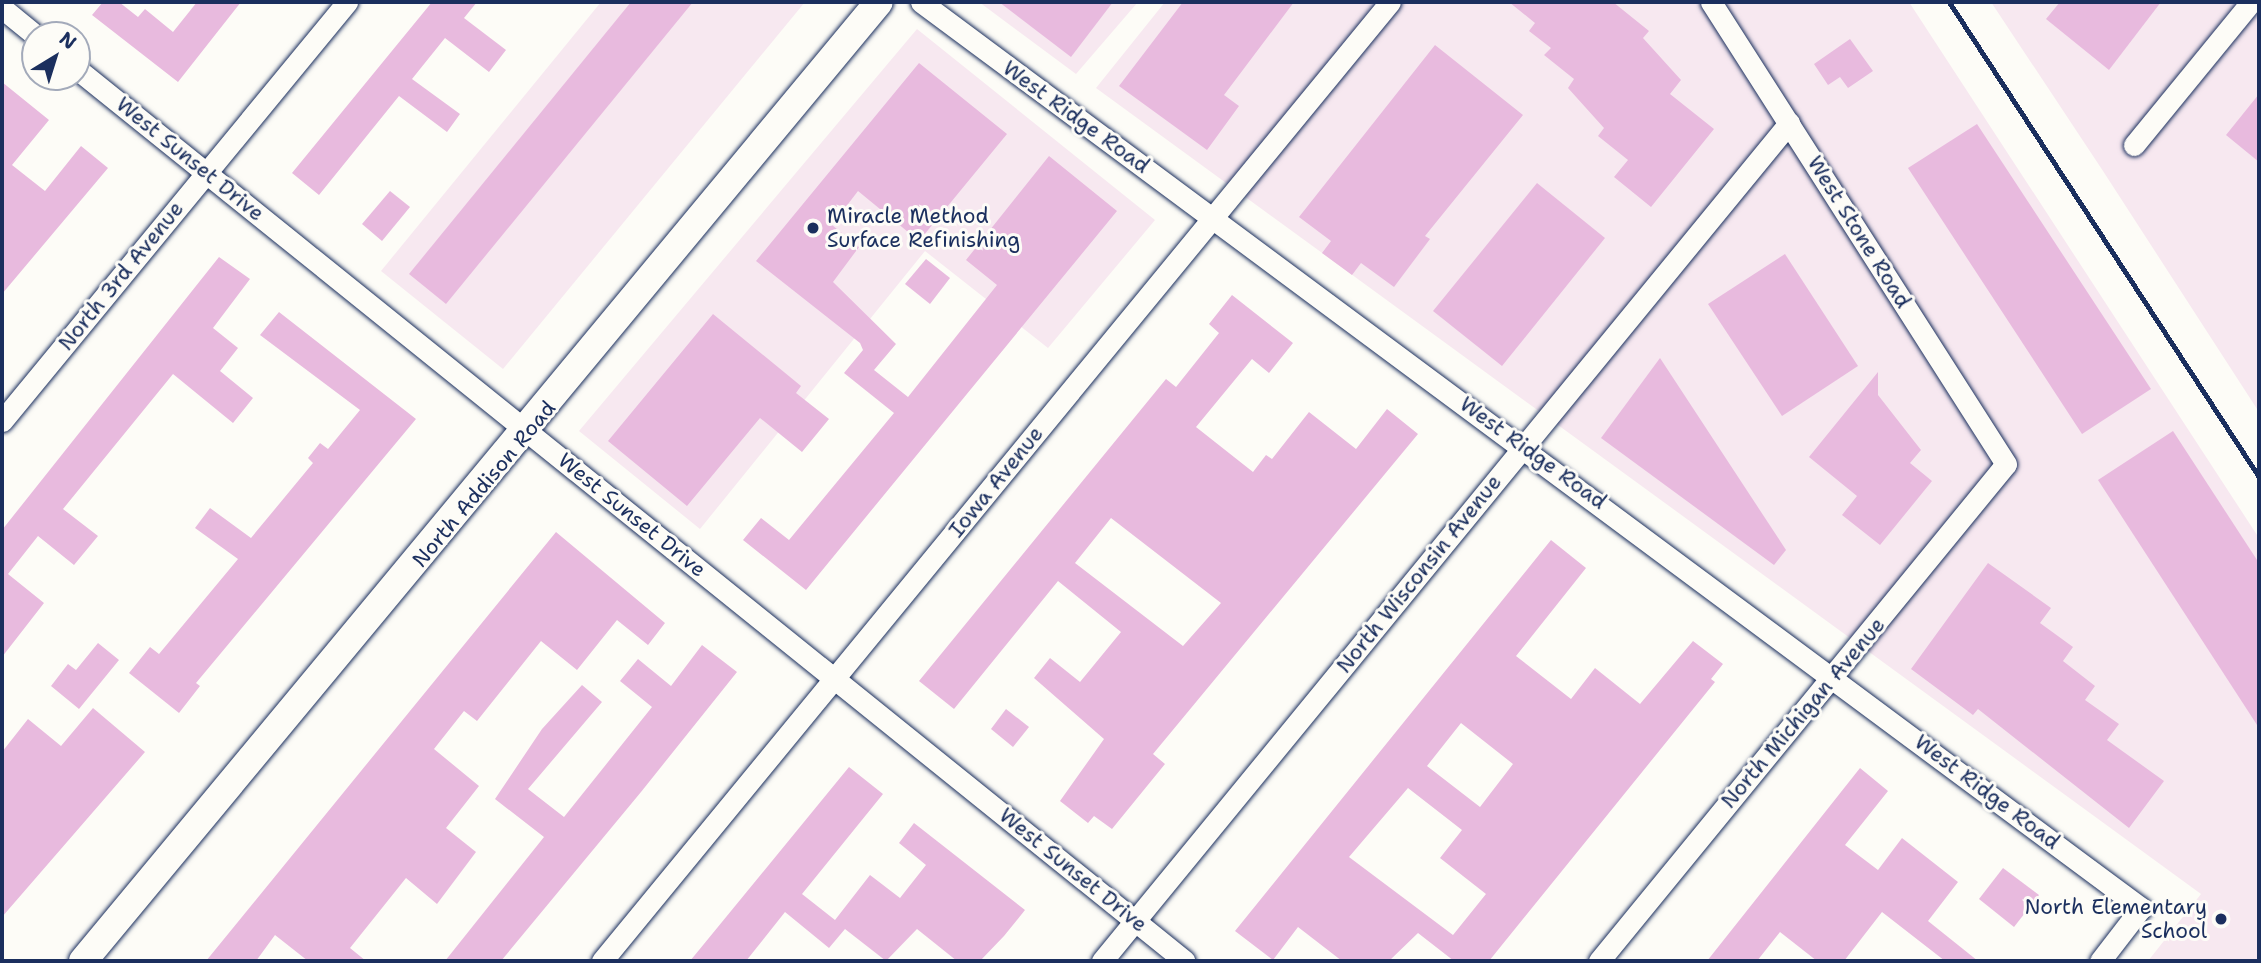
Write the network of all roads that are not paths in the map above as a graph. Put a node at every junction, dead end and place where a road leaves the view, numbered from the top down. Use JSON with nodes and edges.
{"nodes":[{"id":1,"x":346,"y":2,"type":"edge"},
{"id":2,"x":879,"y":2,"type":"edge"},
{"id":3,"x":921,"y":2,"type":"edge"},
{"id":4,"x":1390,"y":2,"type":"edge"},
{"id":5,"x":1711,"y":2,"type":"edge"},
{"id":6,"x":2251,"y":2,"type":"edge"},
{"id":7,"x":2,"y":8,"type":"edge"},
{"id":8,"x":21,"y":24,"type":"edge"},
{"id":9,"x":91,"y":80,"type":"edge"},
{"id":10,"x":1789,"y":122,"type":"junction"},
{"id":11,"x":2134,"y":145,"type":"dead end"},
{"id":12,"x":206,"y":173,"type":"junction"},
{"id":13,"x":1214,"y":217,"type":"junction"},
{"id":14,"x":2,"y":421,"type":"edge"},
{"id":15,"x":528,"y":432,"type":"junction"},
{"id":16,"x":1524,"y":446,"type":"junction"},
{"id":17,"x":2006,"y":464,"type":"joint"},
{"id":18,"x":1833,"y":676,"type":"junction"},
{"id":19,"x":836,"y":677,"type":"junction"},
{"id":20,"x":1135,"y":921,"type":"junction"},
{"id":21,"x":83,"y":961,"type":"edge"},
{"id":22,"x":603,"y":961,"type":"edge"},
{"id":23,"x":1102,"y":961,"type":"edge"},
{"id":24,"x":1185,"y":961,"type":"edge"},
{"id":25,"x":1599,"y":961,"type":"edge"},
{"id":26,"x":2100,"y":961,"type":"edge"}],
"edges":[{"from":1,"to":12,"type":"street","name":"North 3rd Avenue"},
{"from":2,"to":15,"type":"street","name":"North Addison Road"},
{"from":3,"to":13,"type":"street","name":"West Ridge Road"},
{"from":4,"to":13,"type":"street","name":"Iowa Avenue"},
{"from":5,"to":10,"type":"street","name":"West Stone Road"},
{"from":6,"to":11,"type":"street"},
{"from":7,"to":8,"type":"street"},
{"from":9,"to":12,"type":"street","name":"West Sunset Drive"},
{"from":10,"to":16,"type":"street","name":"North Wisconsin Avenue"},
{"from":10,"to":17,"type":"street","name":"West Stone Road"},
{"from":12,"to":14,"type":"street","name":"North 3rd Avenue"},
{"from":12,"to":15,"type":"street","name":"West Sunset Drive"},
{"from":13,"to":16,"type":"street","name":"West Ridge Road"},
{"from":13,"to":19,"type":"street","name":"Iowa Avenue"},
{"from":15,"to":19,"type":"street","name":"West Sunset Drive"},
{"from":15,"to":21,"type":"street","name":"North Addison Road"},
{"from":16,"to":18,"type":"street","name":"West Ridge Road"},
{"from":16,"to":20,"type":"street","name":"North Wisconsin Avenue"},
{"from":17,"to":18,"type":"street","name":"North Michigan Avenue"},
{"from":18,"to":25,"type":"street","name":"North Michigan Avenue"},
{"from":18,"to":26,"type":"street","name":"West Ridge Road"},
{"from":19,"to":20,"type":"street","name":"West Sunset Drive"},
{"from":19,"to":22,"type":"street","name":"Iowa Avenue"},
{"from":20,"to":23,"type":"street","name":"North Wisconsin Avenue"},
{"from":20,"to":24,"type":"street","name":"West Sunset Drive"}]}
